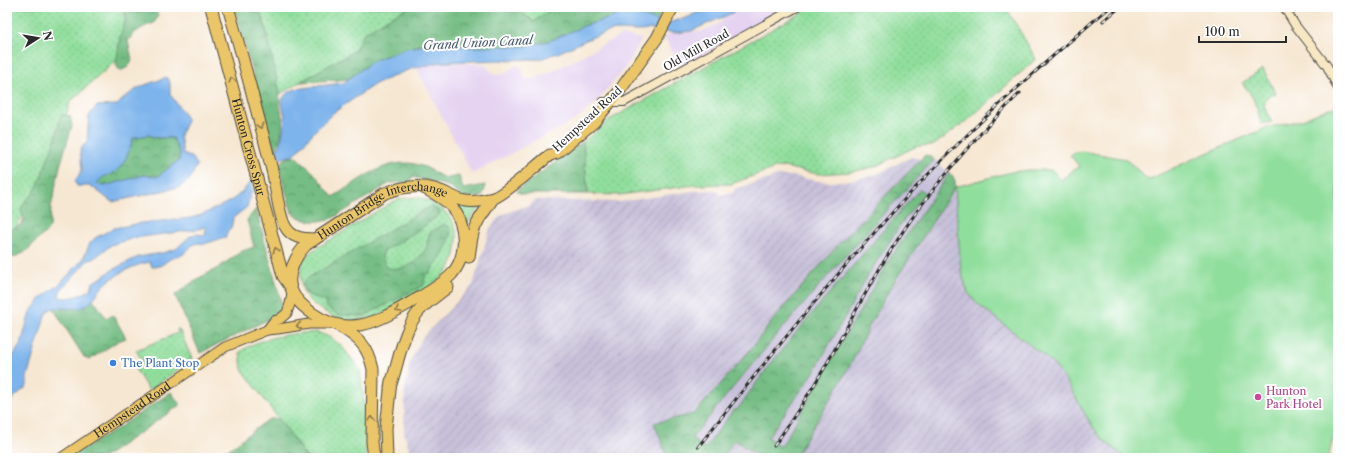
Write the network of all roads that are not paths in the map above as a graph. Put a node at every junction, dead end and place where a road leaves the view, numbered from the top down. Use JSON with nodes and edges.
{"nodes":[{"id":1,"x":211,"y":7,"type":"edge"},
{"id":2,"x":228,"y":7,"type":"edge"},
{"id":3,"x":797,"y":7,"type":"edge"},
{"id":4,"x":1284,"y":7,"type":"edge"},
{"id":5,"x":671,"y":10,"type":"edge"},
{"id":6,"x":1338,"y":88,"type":"edge"},
{"id":7,"x":606,"y":102,"type":"junction"},
{"id":8,"x":422,"y":187,"type":"junction"},
{"id":9,"x":488,"y":205,"type":"junction"},
{"id":10,"x":314,"y":239,"type":"junction"},
{"id":11,"x":463,"y":248,"type":"junction"},
{"id":12,"x":291,"y":289,"type":"junction"},
{"id":13,"x":432,"y":290,"type":"junction"},
{"id":14,"x":335,"y":325,"type":"junction"},
{"id":15,"x":267,"y":330,"type":"junction"},
{"id":16,"x":390,"y":387,"type":"junction"},
{"id":17,"x":61,"y":458,"type":"edge"},
{"id":18,"x":374,"y":458,"type":"edge"},
{"id":19,"x":387,"y":458,"type":"edge"}],
"edges":[{"from":12,"to":1,"type":"highway","name":"Hunton Cross Spur","one_way":true},
{"from":2,"to":10,"type":"highway","name":"Hunton Cross Spur","one_way":true},
{"from":3,"to":7,"type":"street","name":"Old Mill Road"},
{"from":4,"to":6,"type":"street"},
{"from":5,"to":7,"type":"highway","name":"Hempstead Road"},
{"from":7,"to":9,"type":"highway","name":"Hempstead Road"},
{"from":8,"to":9,"type":"highway","name":"Hempstead Road"},
{"from":8,"to":10,"type":"highway","name":"Hunton Bridge Interchange"},
{"from":8,"to":11,"type":"highway","name":"Hunton Bridge Interchange"},
{"from":9,"to":11,"type":"highway","name":"Hempstead Road"},
{"from":9,"to":16,"type":"highway"},
{"from":10,"to":12,"type":"highway","name":"Hunton Bridge Interchange"},
{"from":11,"to":13,"type":"highway","name":"Hunton Bridge Interchange"},
{"from":12,"to":14,"type":"highway"},
{"from":12,"to":15,"type":"main road","name":"Hempstead Road"},
{"from":13,"to":14,"type":"highway","name":"Hunton Bridge Interchange","one_way":true},
{"from":13,"to":16,"type":"highway"},
{"from":14,"to":15,"type":"main road","name":"Hempstead Road","one_way":true},
{"from":18,"to":14,"type":"highway","one_way":true},
{"from":15,"to":17,"type":"main road","name":"Hempstead Road"},
{"from":16,"to":19,"type":"highway"}]}
